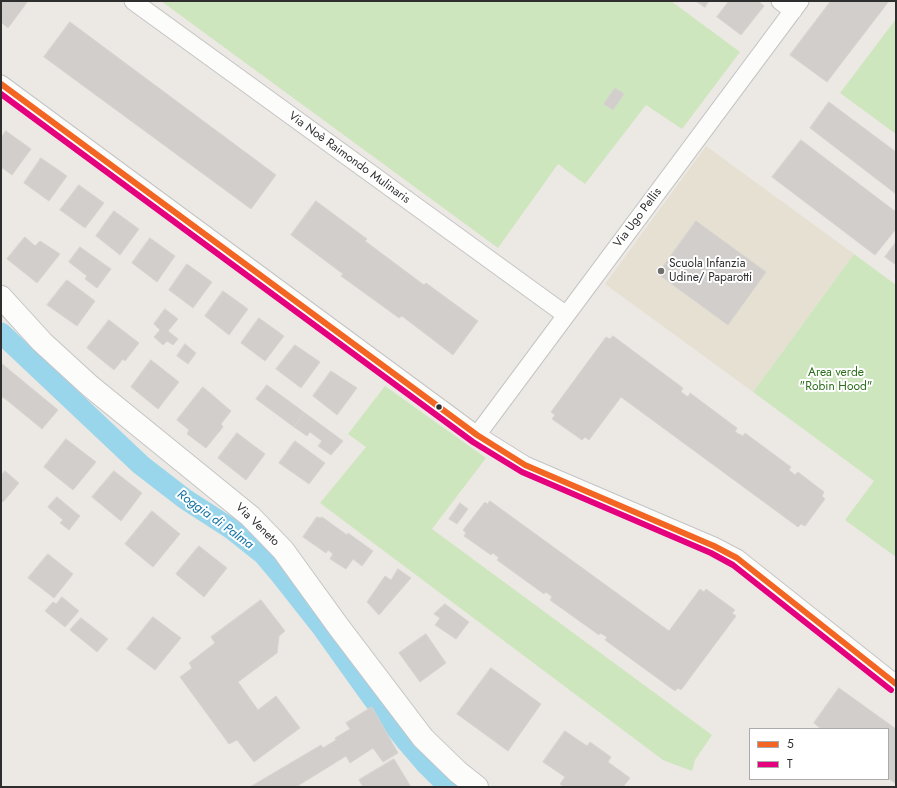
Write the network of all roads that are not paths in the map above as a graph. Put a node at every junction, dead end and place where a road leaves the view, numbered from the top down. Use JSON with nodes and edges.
{"nodes":[{"id":1,"x":133,"y":1,"type":"edge"},
{"id":2,"x":791,"y":4,"type":"edge"},
{"id":3,"x":1,"y":84,"type":"edge"},
{"id":4,"x":1,"y":297,"type":"edge"},
{"id":5,"x":566,"y":316,"type":"junction"},
{"id":6,"x":476,"y":435,"type":"junction"},
{"id":7,"x":896,"y":684,"type":"edge"},
{"id":8,"x":477,"y":787,"type":"edge"}],
"edges":[{"from":1,"to":5,"type":"street","name":"Via Noè Raimondo Mulinaris"},
{"from":2,"to":5,"type":"street","name":"Via Ugo Pellis"},
{"from":3,"to":6,"type":"street"},
{"from":4,"to":8,"type":"street","name":"Via Veneto"},
{"from":5,"to":6,"type":"street","name":"Via Ugo Pellis"},
{"from":6,"to":7,"type":"street"}]}
